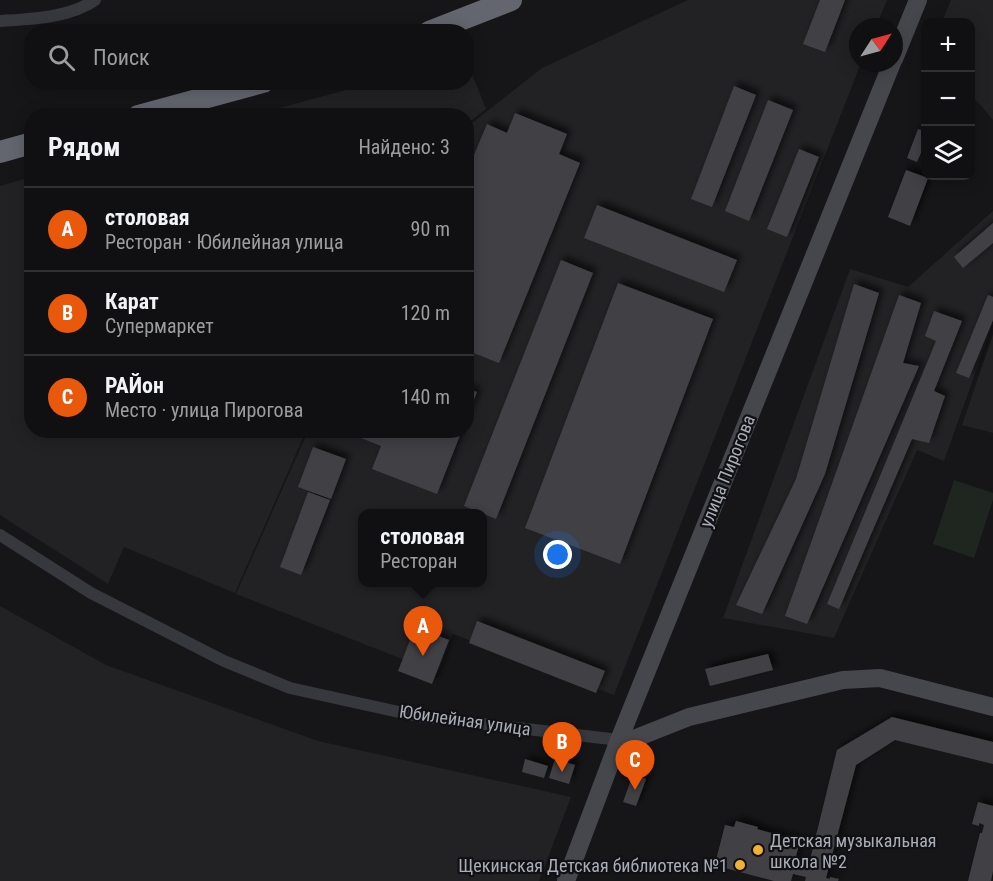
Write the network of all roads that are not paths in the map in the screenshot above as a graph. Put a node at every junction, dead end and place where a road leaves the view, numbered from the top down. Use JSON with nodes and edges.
{"nodes":[{"id":1,"x":95,"y":0,"type":"edge"},
{"id":2,"x":511,"y":0,"type":"edge"},
{"id":3,"x":918,"y":0,"type":"edge"},
{"id":4,"x":0,"y":21,"type":"edge"},
{"id":5,"x":450,"y":24,"type":"edge"},
{"id":6,"x":903,"y":37,"type":"edge"},
{"id":7,"x":889,"y":72,"type":"edge"},
{"id":8,"x":234,"y":90,"type":"edge"},
{"id":9,"x":167,"y":108,"type":"edge"},
{"id":10,"x":24,"y":145,"type":"edge"},
{"id":11,"x":0,"y":152,"type":"edge"},
{"id":12,"x":0,"y":535,"type":"edge"},
{"id":13,"x":993,"y":707,"type":"edge"},
{"id":14,"x":619,"y":740,"type":"junction"},
{"id":15,"x":566,"y":881,"type":"edge"}],
"edges":[{"from":1,"to":4,"type":"street"},
{"from":2,"to":5,"type":"highway"},
{"from":3,"to":6,"type":"street","name":"улица Пирогова"},
{"from":7,"to":14,"type":"street","name":"улица Пирогова"},
{"from":8,"to":9,"type":"highway"},
{"from":10,"to":11,"type":"highway"},
{"from":12,"to":14,"type":"street","name":"Юбилейная улица"},
{"from":13,"to":14,"type":"street","name":"Юбилейная улица"},
{"from":14,"to":15,"type":"street","name":"улица Пирогова"}]}
